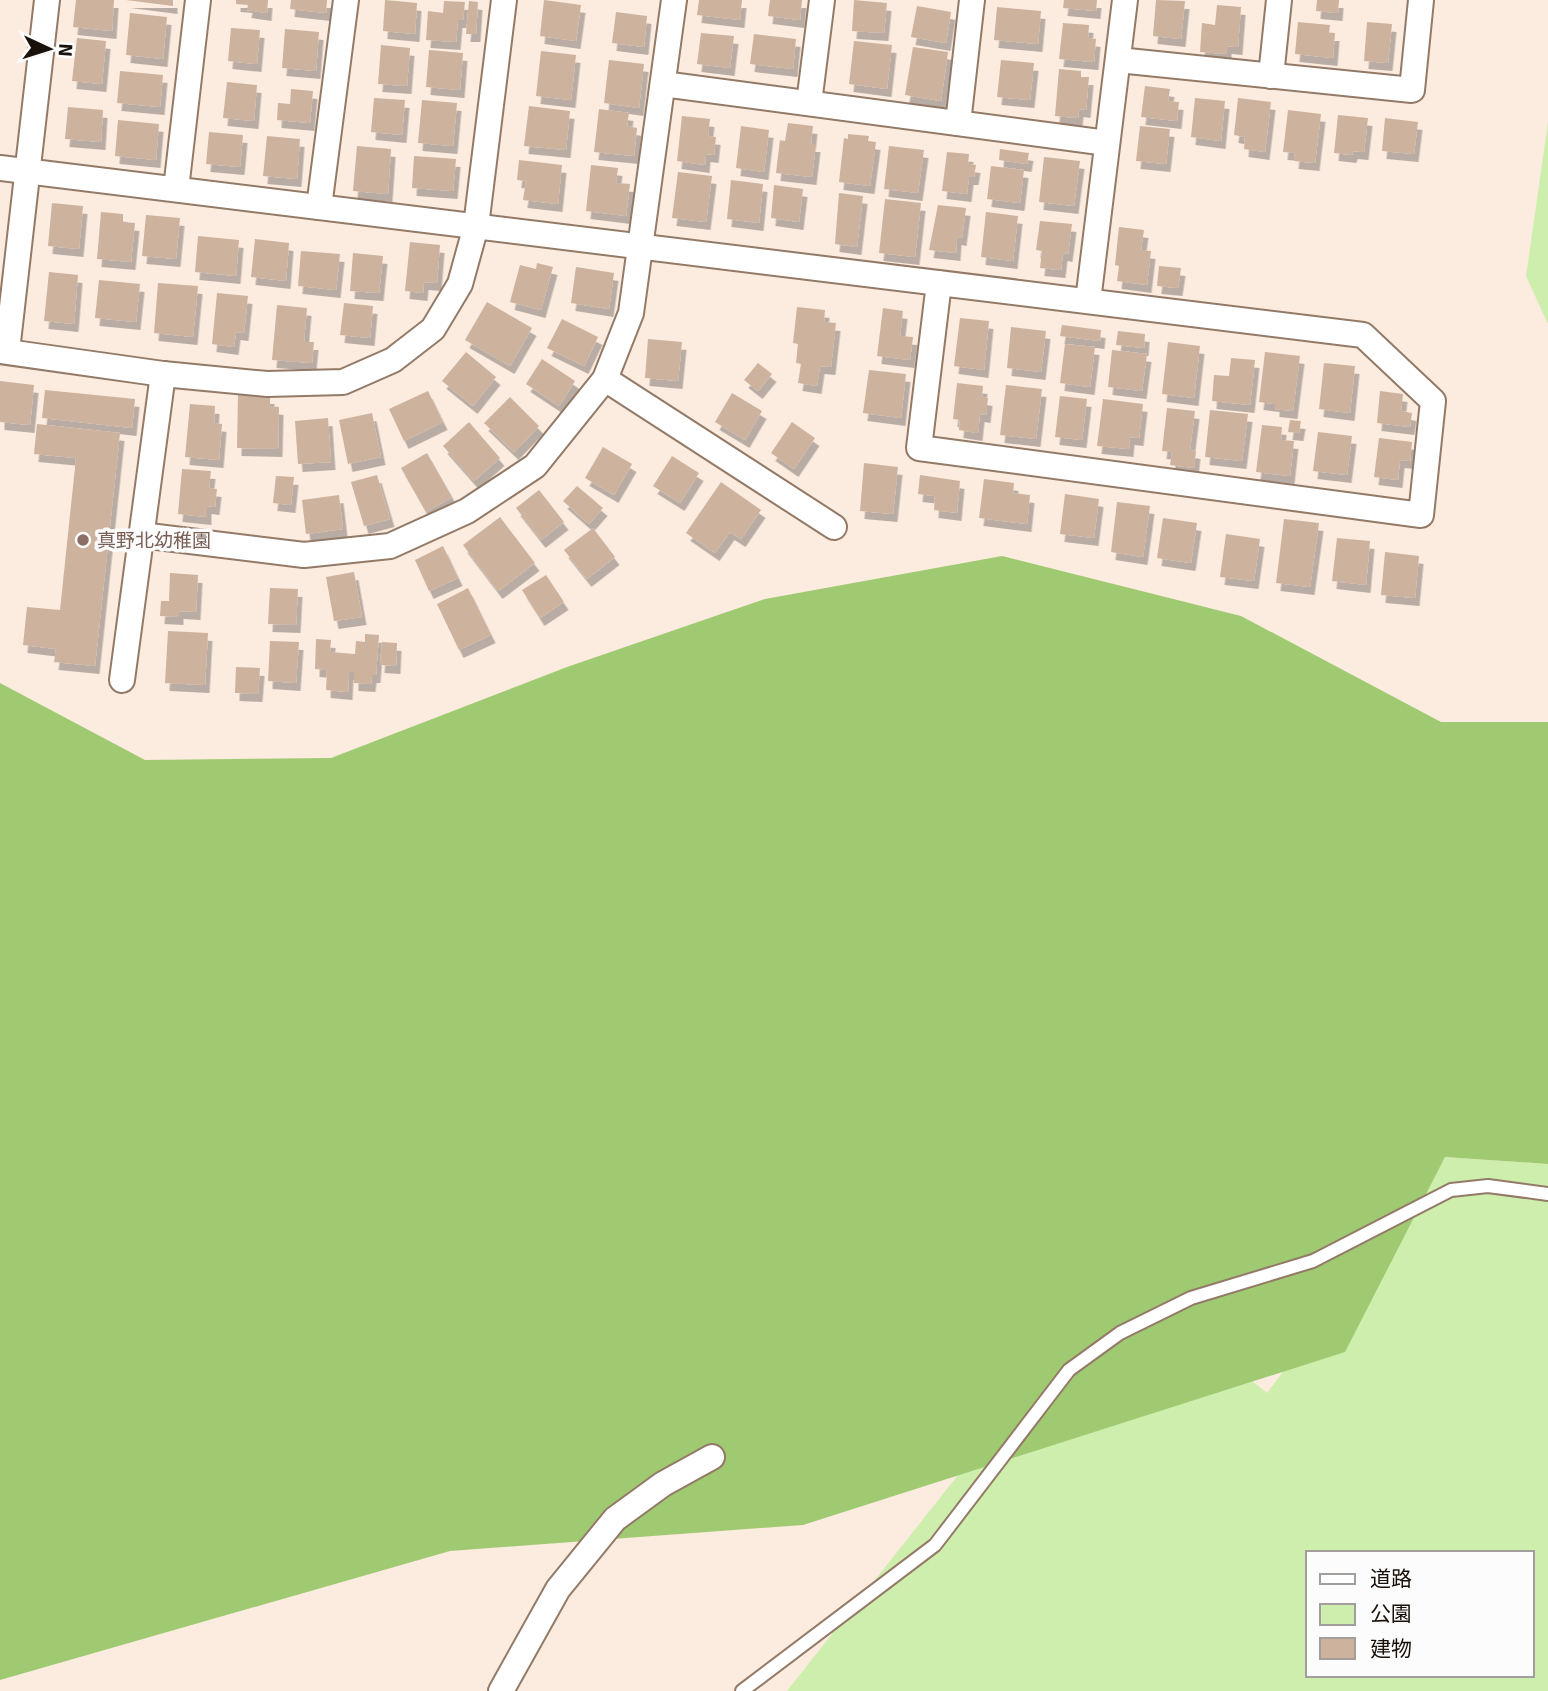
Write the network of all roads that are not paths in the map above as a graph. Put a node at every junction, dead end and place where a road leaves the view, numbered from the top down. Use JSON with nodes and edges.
{"nodes":[{"id":1,"x":47,"y":0,"type":"edge"},
{"id":2,"x":198,"y":0,"type":"edge"},
{"id":3,"x":346,"y":0,"type":"edge"},
{"id":4,"x":504,"y":0,"type":"edge"},
{"id":5,"x":674,"y":0,"type":"edge"},
{"id":6,"x":822,"y":0,"type":"edge"},
{"id":7,"x":972,"y":0,"type":"edge"},
{"id":8,"x":1125,"y":0,"type":"edge"},
{"id":9,"x":1279,"y":0,"type":"edge"},
{"id":10,"x":1422,"y":0,"type":"edge"},
{"id":11,"x":1118,"y":60,"type":"junction"},
{"id":12,"x":1271,"y":76,"type":"junction"},
{"id":13,"x":663,"y":84,"type":"junction"},
{"id":14,"x":809,"y":103,"type":"junction"},
{"id":15,"x":958,"y":123,"type":"junction"},
{"id":16,"x":1107,"y":143,"type":"junction"},
{"id":17,"x":0,"y":168,"type":"edge"},
{"id":18,"x":28,"y":171,"type":"junction"},
{"id":19,"x":176,"y":189,"type":"junction"},
{"id":20,"x":319,"y":207,"type":"junction"},
{"id":21,"x":477,"y":226,"type":"junction"},
{"id":22,"x":641,"y":247,"type":"junction"},
{"id":23,"x":939,"y":283,"type":"junction"},
{"id":24,"x":1088,"y":301,"type":"junction"},
{"id":25,"x":4,"y":351,"type":"edge"},
{"id":26,"x":163,"y":374,"type":"junction"},
{"id":27,"x":605,"y":379,"type":"junction"},
{"id":28,"x":834,"y":527,"type":"dead end"},
{"id":29,"x":141,"y":535,"type":"junction"},
{"id":30,"x":122,"y":680,"type":"dead end"},
{"id":31,"x":1548,"y":1194,"type":"edge"},
{"id":32,"x":712,"y":1457,"type":"dead end"},
{"id":33,"x":501,"y":1691,"type":"edge"},
{"id":34,"x":742,"y":1691,"type":"edge"}],
"edges":[{"from":1,"to":18,"type":"street"},
{"from":2,"to":19,"type":"street"},
{"from":3,"to":20,"type":"street"},
{"from":4,"to":21,"type":"street"},
{"from":5,"to":13,"type":"street"},
{"from":6,"to":14,"type":"street"},
{"from":7,"to":15,"type":"street"},
{"from":8,"to":11,"type":"street"},
{"from":9,"to":12,"type":"street"},
{"from":10,"to":12,"type":"street"},
{"from":11,"to":12,"type":"street"},
{"from":11,"to":16,"type":"street"},
{"from":13,"to":14,"type":"street"},
{"from":13,"to":22,"type":"street"},
{"from":14,"to":15,"type":"street"},
{"from":15,"to":16,"type":"street"},
{"from":16,"to":24,"type":"street"},
{"from":17,"to":18,"type":"street"},
{"from":18,"to":19,"type":"street"},
{"from":18,"to":25,"type":"street"},
{"from":19,"to":20,"type":"street"},
{"from":20,"to":21,"type":"street"},
{"from":21,"to":22,"type":"street"},
{"from":21,"to":26,"type":"street"},
{"from":22,"to":23,"type":"street"},
{"from":22,"to":27,"type":"street"},
{"from":23,"to":24,"type":"street"},
{"from":23,"to":24,"type":"street"},
{"from":25,"to":26,"type":"street"},
{"from":26,"to":29,"type":"street"},
{"from":27,"to":28,"type":"street"},
{"from":27,"to":29,"type":"street"},
{"from":29,"to":30,"type":"street"},
{"from":31,"to":34,"type":"lane"},
{"from":32,"to":33,"type":"street"}]}
